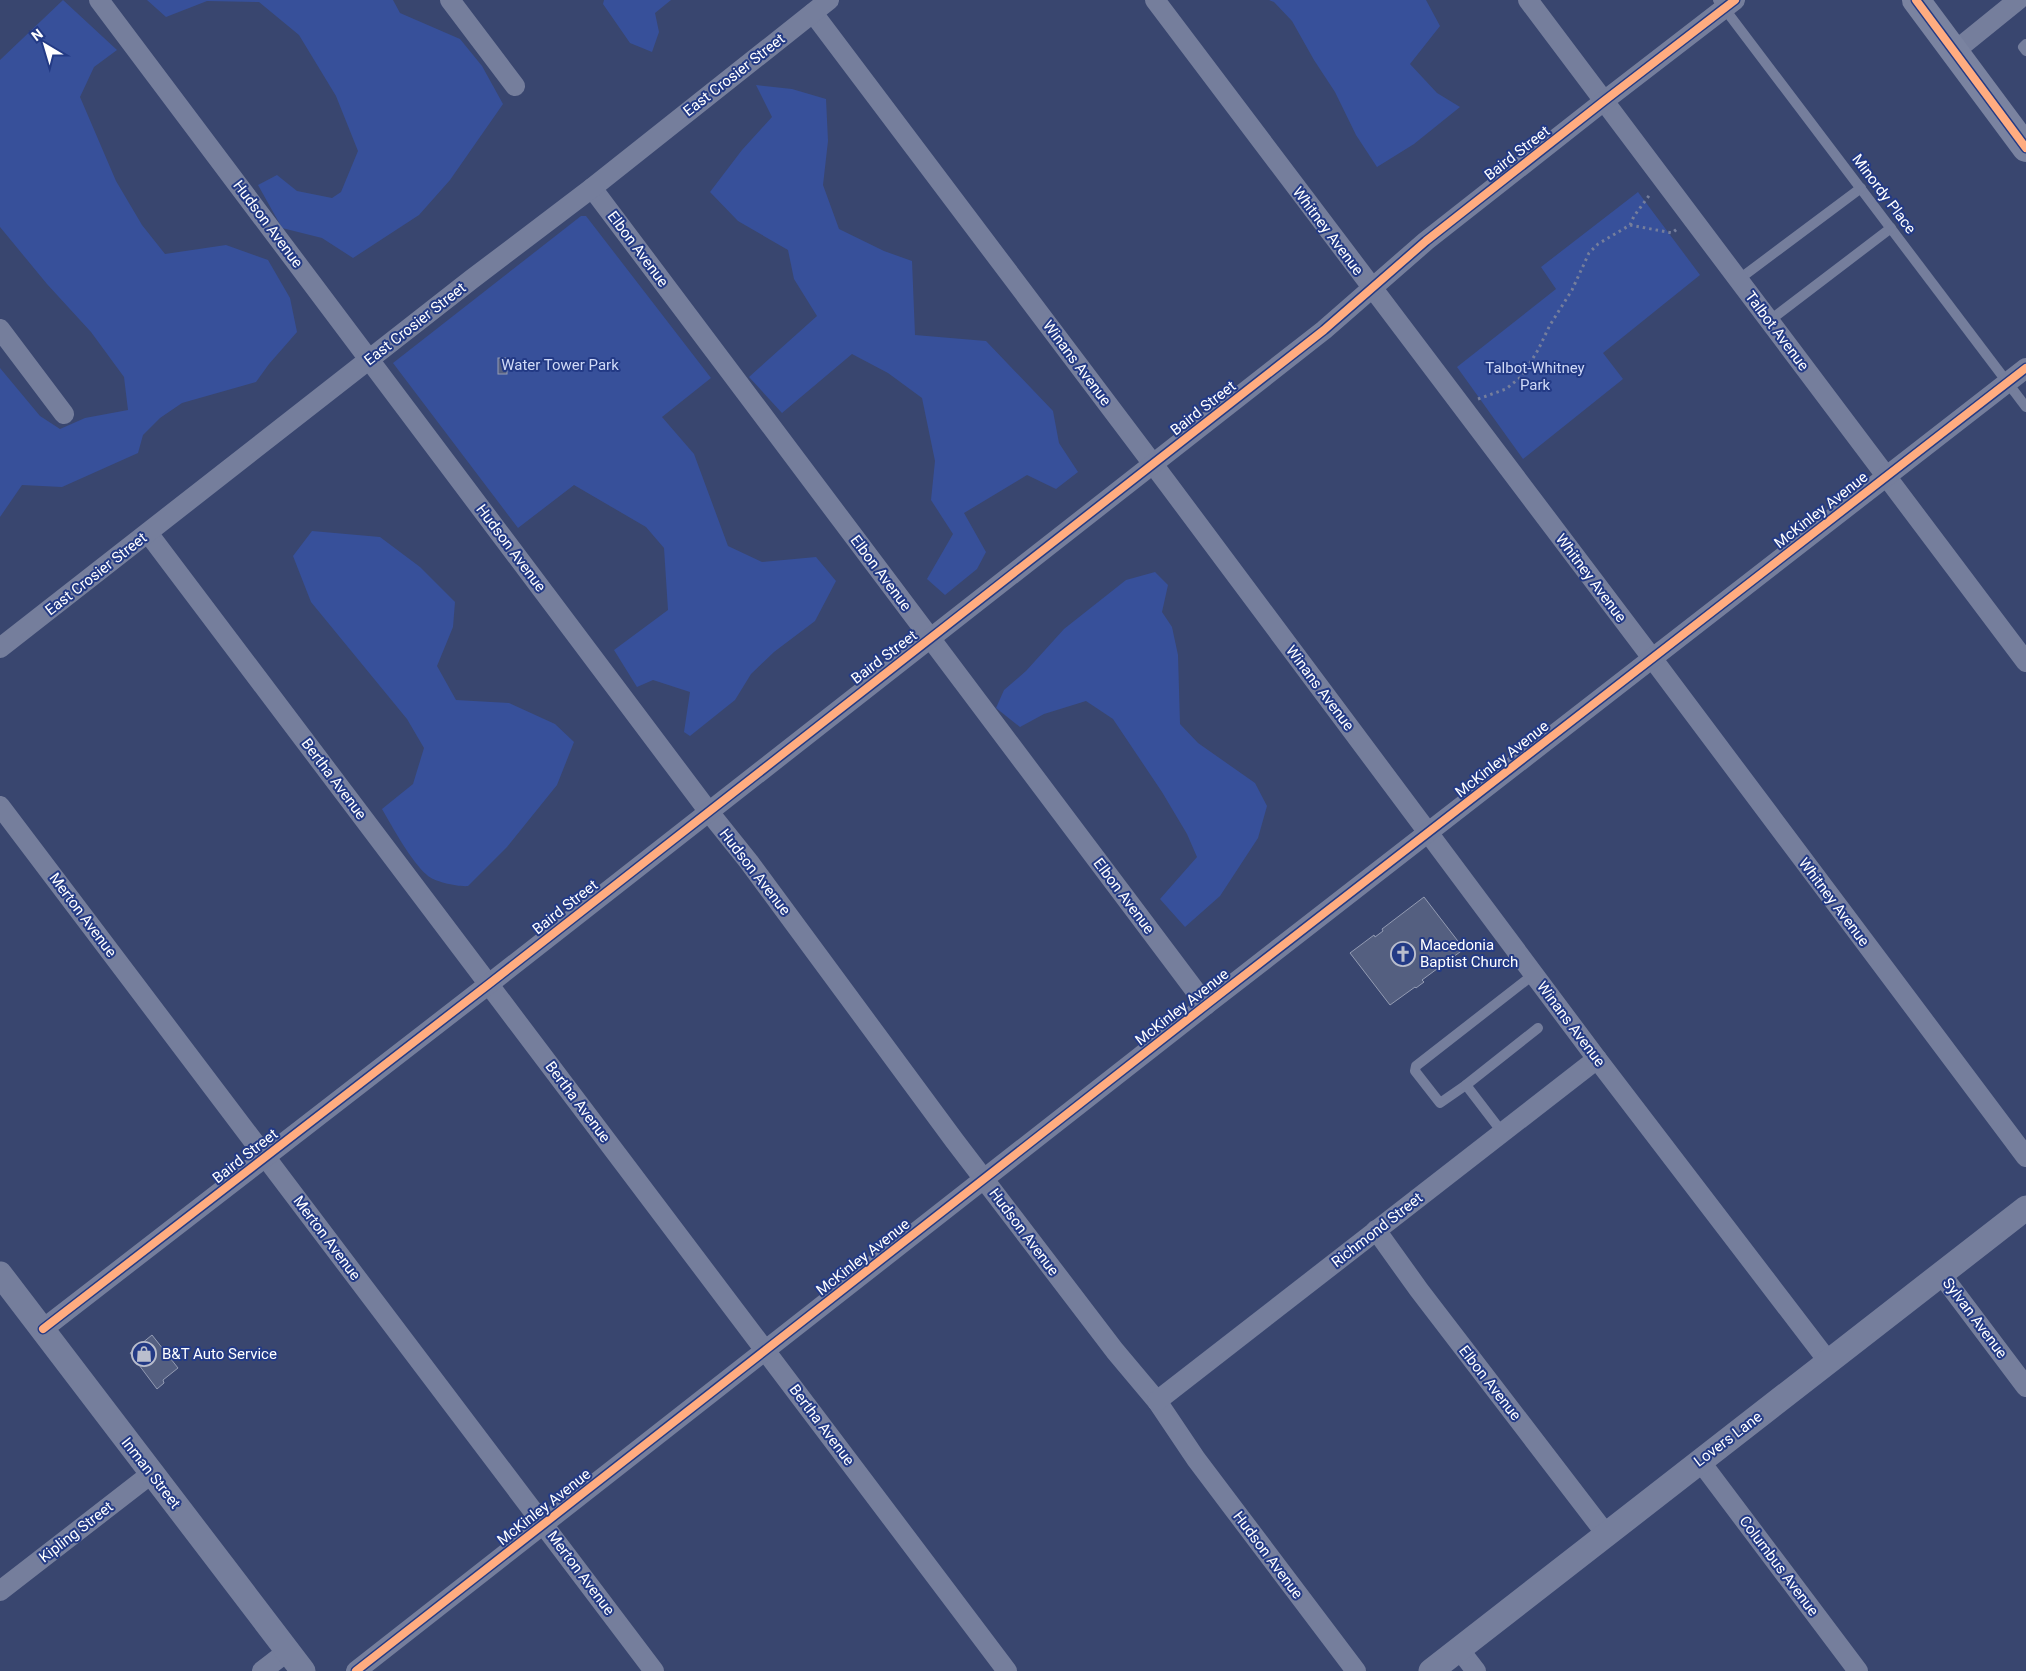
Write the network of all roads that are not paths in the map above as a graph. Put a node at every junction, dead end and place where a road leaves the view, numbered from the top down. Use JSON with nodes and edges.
{"nodes":[{"id":1,"x":99,"y":0,"type":"edge"},
{"id":2,"x":450,"y":0,"type":"edge"},
{"id":3,"x":830,"y":0,"type":"edge"},
{"id":4,"x":1155,"y":0,"type":"edge"},
{"id":5,"x":1528,"y":0,"type":"edge"},
{"id":6,"x":1916,"y":0,"type":"edge"},
{"id":7,"x":2018,"y":0,"type":"edge"},
{"id":8,"x":1726,"y":3,"type":"edge"},
{"id":9,"x":813,"y":13,"type":"junction"},
{"id":10,"x":2026,"y":44,"type":"edge"},
{"id":11,"x":1955,"y":51,"type":"junction"},
{"id":12,"x":2026,"y":51,"type":"edge"},
{"id":13,"x":515,"y":86,"type":"dead end"},
{"id":14,"x":1604,"y":101,"type":"junction"},
{"id":15,"x":2026,"y":148,"type":"edge"},
{"id":16,"x":592,"y":188,"type":"junction"},
{"id":17,"x":1861,"y":188,"type":"junction"},
{"id":18,"x":1891,"y":228,"type":"junction"},
{"id":19,"x":1738,"y":280,"type":"junction"},
{"id":20,"x":1372,"y":288,"type":"junction"},
{"id":21,"x":1769,"y":321,"type":"junction"},
{"id":22,"x":0,"y":329,"type":"edge"},
{"id":23,"x":369,"y":360,"type":"junction"},
{"id":24,"x":2026,"y":368,"type":"edge"},
{"id":25,"x":2008,"y":382,"type":"junction"},
{"id":26,"x":2026,"y":407,"type":"edge"},
{"id":27,"x":64,"y":414,"type":"dead end"},
{"id":28,"x":1153,"y":464,"type":"junction"},
{"id":29,"x":1886,"y":477,"type":"junction"},
{"id":30,"x":148,"y":533,"type":"junction"},
{"id":31,"x":930,"y":639,"type":"junction"},
{"id":32,"x":0,"y":648,"type":"edge"},
{"id":33,"x":1652,"y":658,"type":"junction"},
{"id":34,"x":2026,"y":662,"type":"edge"},
{"id":35,"x":0,"y":806,"type":"edge"},
{"id":36,"x":708,"y":812,"type":"junction"},
{"id":37,"x":1429,"y":834,"type":"junction"},
{"id":38,"x":1534,"y":974,"type":"junction"},
{"id":39,"x":490,"y":984,"type":"junction"},
{"id":40,"x":1206,"y":1005,"type":"junction"},
{"id":41,"x":1538,"y":1028,"type":"dead end"},
{"id":42,"x":1597,"y":1059,"type":"junction"},
{"id":43,"x":1466,"y":1086,"type":"junction"},
{"id":44,"x":1502,"y":1132,"type":"junction"},
{"id":45,"x":266,"y":1157,"type":"junction"},
{"id":46,"x":2026,"y":1157,"type":"edge"},
{"id":47,"x":985,"y":1179,"type":"junction"},
{"id":48,"x":2026,"y":1208,"type":"edge"},
{"id":49,"x":1376,"y":1230,"type":"junction"},
{"id":50,"x":1942,"y":1274,"type":"junction"},
{"id":51,"x":2,"y":1281,"type":"edge"},
{"id":52,"x":43,"y":1329,"type":"junction"},
{"id":53,"x":766,"y":1350,"type":"junction"},
{"id":54,"x":1828,"y":1361,"type":"junction"},
{"id":55,"x":2026,"y":1387,"type":"edge"},
{"id":56,"x":1157,"y":1401,"type":"junction"},
{"id":57,"x":1700,"y":1461,"type":"junction"},
{"id":58,"x":151,"y":1474,"type":"junction"},
{"id":59,"x":544,"y":1524,"type":"junction"},
{"id":60,"x":1606,"y":1534,"type":"junction"},
{"id":61,"x":0,"y":1591,"type":"edge"},
{"id":62,"x":1459,"y":1649,"type":"junction"},
{"id":63,"x":288,"y":1651,"type":"junction"},
{"id":64,"x":262,"y":1671,"type":"edge"},
{"id":65,"x":303,"y":1671,"type":"edge"},
{"id":66,"x":356,"y":1671,"type":"edge"},
{"id":67,"x":654,"y":1671,"type":"edge"},
{"id":68,"x":1007,"y":1671,"type":"edge"},
{"id":69,"x":1356,"y":1671,"type":"edge"},
{"id":70,"x":1431,"y":1671,"type":"edge"},
{"id":71,"x":1476,"y":1671,"type":"edge"},
{"id":72,"x":1858,"y":1671,"type":"edge"}],
"edges":[{"from":1,"to":23,"type":"street","name":"Hudson Avenue"},
{"from":2,"to":13,"type":"street"},
{"from":3,"to":9,"type":"street","name":"East Crosier Street"},
{"from":4,"to":20,"type":"street","name":"Whitney Avenue"},
{"from":5,"to":14,"type":"street","name":"Talbot Avenue"},
{"from":6,"to":11,"type":"main road"},
{"from":7,"to":11,"type":"street"},
{"from":8,"to":14,"type":"street","name":"Baird Street"},
{"from":8,"to":17,"type":"lane","name":"Minordy Place"},
{"from":9,"to":16,"type":"street","name":"East Crosier Street"},
{"from":9,"to":28,"type":"street","name":"Winans Avenue"},
{"from":10,"to":12,"type":"lane"},
{"from":11,"to":15,"type":"main road"},
{"from":14,"to":19,"type":"street","name":"Talbot Avenue"},
{"from":14,"to":20,"type":"street","name":"Baird Street"},
{"from":16,"to":23,"type":"street","name":"East Crosier Street"},
{"from":16,"to":31,"type":"street","name":"Elbon Avenue"},
{"from":17,"to":18,"type":"lane","name":"Minordy Place"},
{"from":17,"to":19,"type":"lane"},
{"from":18,"to":21,"type":"lane"},
{"from":18,"to":25,"type":"lane","name":"Minordy Place"},
{"from":19,"to":21,"type":"street","name":"Talbot Avenue"},
{"from":20,"to":28,"type":"street","name":"Baird Street"},
{"from":20,"to":33,"type":"street","name":"Whitney Avenue"},
{"from":21,"to":29,"type":"street","name":"Talbot Avenue"},
{"from":22,"to":27,"type":"street"},
{"from":23,"to":30,"type":"street","name":"East Crosier Street"},
{"from":23,"to":36,"type":"street","name":"Hudson Avenue"},
{"from":24,"to":25,"type":"street","name":"McKinley Avenue"},
{"from":25,"to":26,"type":"lane","name":"Minordy Place"},
{"from":25,"to":29,"type":"street","name":"McKinley Avenue"},
{"from":28,"to":31,"type":"street","name":"Baird Street"},
{"from":28,"to":37,"type":"street","name":"Winans Avenue"},
{"from":29,"to":33,"type":"street","name":"McKinley Avenue"},
{"from":29,"to":34,"type":"street","name":"Talbot Avenue"},
{"from":30,"to":32,"type":"street","name":"East Crosier Street"},
{"from":30,"to":39,"type":"street","name":"Bertha Avenue"},
{"from":31,"to":36,"type":"street","name":"Baird Street"},
{"from":31,"to":40,"type":"street","name":"Elbon Avenue"},
{"from":33,"to":37,"type":"street","name":"McKinley Avenue"},
{"from":33,"to":46,"type":"street","name":"Whitney Avenue"},
{"from":35,"to":45,"type":"street","name":"Merton Avenue"},
{"from":36,"to":39,"type":"street","name":"Baird Street"},
{"from":36,"to":47,"type":"street","name":"Hudson Avenue"},
{"from":37,"to":38,"type":"street","name":"Winans Avenue"},
{"from":37,"to":40,"type":"street","name":"McKinley Avenue"},
{"from":38,"to":42,"type":"street","name":"Winans Avenue"},
{"from":38,"to":43,"type":"lane"},
{"from":39,"to":45,"type":"street","name":"Baird Street"},
{"from":39,"to":53,"type":"street","name":"Bertha Avenue"},
{"from":40,"to":47,"type":"street","name":"McKinley Avenue"},
{"from":41,"to":43,"type":"lane"},
{"from":42,"to":44,"type":"street","name":"Richmond Street"},
{"from":42,"to":54,"type":"street","name":"Winans Avenue"},
{"from":43,"to":44,"type":"lane"},
{"from":44,"to":49,"type":"street","name":"Richmond Street"},
{"from":45,"to":52,"type":"street","name":"Baird Street"},
{"from":45,"to":59,"type":"street","name":"Merton Avenue"},
{"from":47,"to":53,"type":"street","name":"McKinley Avenue"},
{"from":47,"to":56,"type":"street","name":"Hudson Avenue"},
{"from":48,"to":50,"type":"street","name":"Lovers Lane"},
{"from":49,"to":56,"type":"street","name":"Richmond Street"},
{"from":49,"to":60,"type":"street","name":"Elbon Avenue"},
{"from":50,"to":54,"type":"street","name":"Lovers Lane"},
{"from":50,"to":55,"type":"street","name":"Sylvan Avenue"},
{"from":51,"to":52,"type":"street","name":"Inman Street"},
{"from":52,"to":58,"type":"street","name":"Inman Street"},
{"from":53,"to":59,"type":"street","name":"McKinley Avenue"},
{"from":53,"to":68,"type":"street","name":"Bertha Avenue"},
{"from":54,"to":57,"type":"street","name":"Lovers Lane"},
{"from":56,"to":69,"type":"street","name":"Hudson Avenue"},
{"from":57,"to":60,"type":"street","name":"Lovers Lane"},
{"from":57,"to":72,"type":"street","name":"Columbus Avenue"},
{"from":58,"to":61,"type":"street","name":"Kipling Street"},
{"from":58,"to":63,"type":"street","name":"Inman Street"},
{"from":59,"to":66,"type":"street","name":"McKinley Avenue"},
{"from":59,"to":67,"type":"street","name":"Merton Avenue"},
{"from":60,"to":62,"type":"street","name":"Lovers Lane"},
{"from":62,"to":70,"type":"street","name":"Lovers Lane"},
{"from":62,"to":71,"type":"street"},
{"from":63,"to":64,"type":"street"},
{"from":63,"to":65,"type":"street","name":"Inman Street"}]}
